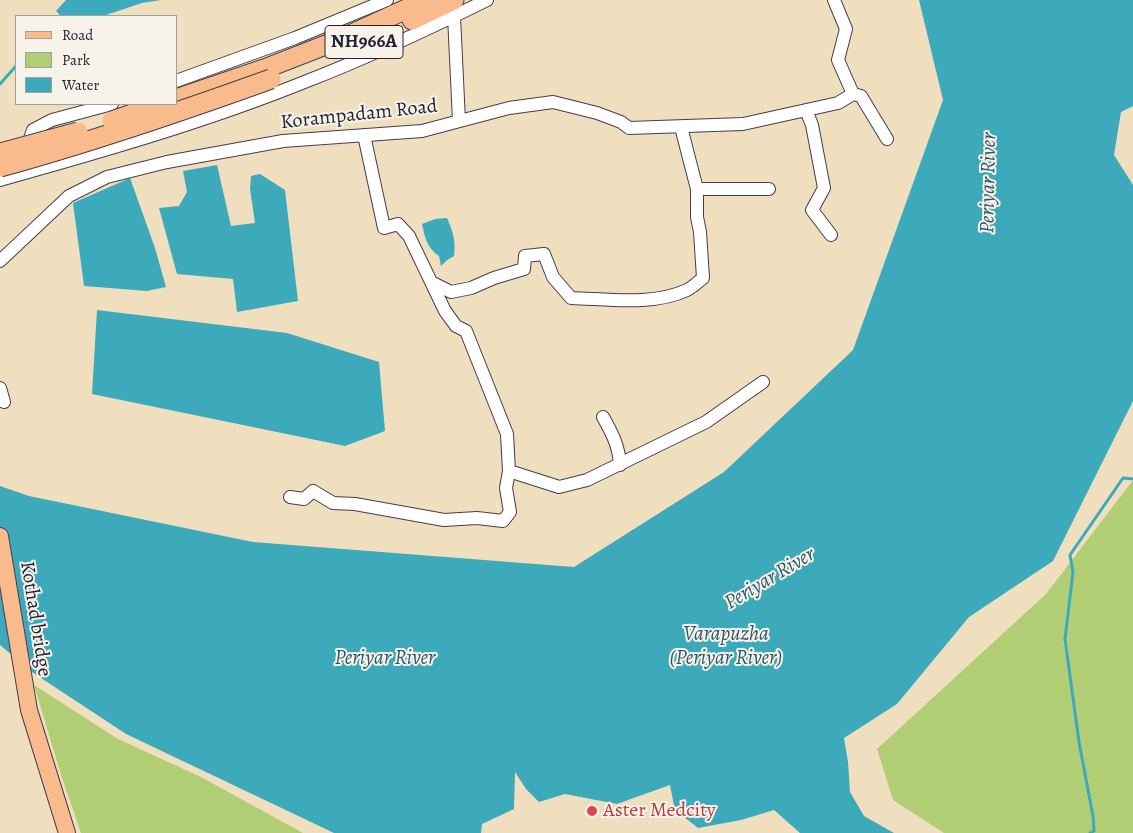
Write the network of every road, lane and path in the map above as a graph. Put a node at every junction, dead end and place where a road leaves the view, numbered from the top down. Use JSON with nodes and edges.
{"nodes":[{"id":1,"x":387,"y":0,"type":"edge"},
{"id":2,"x":426,"y":0,"type":"edge"},
{"id":3,"x":487,"y":0,"type":"edge"},
{"id":4,"x":834,"y":0,"type":"edge"},
{"id":5,"x":454,"y":8,"type":"edge"},
{"id":6,"x":268,"y":74,"type":"junction"},
{"id":7,"x":178,"y":80,"type":"edge"},
{"id":8,"x":853,"y":94,"type":"junction"},
{"id":9,"x":178,"y":97,"type":"edge"},
{"id":10,"x":108,"y":105,"type":"edge"},
{"id":11,"x":158,"y":105,"type":"edge"},
{"id":12,"x":806,"y":110,"type":"junction"},
{"id":13,"x":459,"y":122,"type":"junction"},
{"id":14,"x":681,"y":126,"type":"junction"},
{"id":15,"x":364,"y":135,"type":"junction"},
{"id":16,"x":887,"y":140,"type":"dead end"},
{"id":17,"x":0,"y":154,"type":"edge"},
{"id":18,"x":0,"y":167,"type":"edge"},
{"id":19,"x":28,"y":172,"type":"junction"},
{"id":20,"x":0,"y":180,"type":"edge"},
{"id":21,"x":697,"y":189,"type":"junction"},
{"id":22,"x":768,"y":189,"type":"dead end"},
{"id":23,"x":831,"y":235,"type":"dead end"},
{"id":24,"x":0,"y":261,"type":"edge"},
{"id":25,"x":430,"y":282,"type":"junction"},
{"id":26,"x":763,"y":382,"type":"dead end"},
{"id":27,"x":0,"y":388,"type":"edge"},
{"id":28,"x":4,"y":402,"type":"dead end"},
{"id":29,"x":603,"y":417,"type":"dead end"},
{"id":30,"x":620,"y":465,"type":"junction"},
{"id":31,"x":509,"y":471,"type":"junction"},
{"id":32,"x":290,"y":497,"type":"dead end"},
{"id":33,"x":0,"y":536,"type":"edge"},
{"id":34,"x":67,"y":833,"type":"edge"}],
"edges":[{"from":1,"to":7,"type":"street"},
{"from":2,"to":6,"type":"highway","number":"NH966A"},
{"from":3,"to":5,"type":"street"},
{"from":4,"to":8,"type":"street"},
{"from":5,"to":6,"type":"highway","number":"NH966A"},
{"from":5,"to":13,"type":"street"},
{"from":5,"to":19,"type":"street"},
{"from":6,"to":9,"type":"highway","number":"NH966A"},
{"from":6,"to":18,"type":"highway","number":"NH966A","bridge":true},
{"from":8,"to":12,"type":"street","name":"Korampadam Road"},
{"from":8,"to":16,"type":"street"},
{"from":10,"to":19,"type":"street"},
{"from":11,"to":17,"type":"highway","bridge":true},
{"from":12,"to":14,"type":"street","name":"Korampadam Road"},
{"from":12,"to":23,"type":"street"},
{"from":13,"to":14,"type":"street","name":"Korampadam Road"},
{"from":13,"to":15,"type":"street","name":"Korampadam Road"},
{"from":14,"to":21,"type":"street"},
{"from":15,"to":24,"type":"street","name":"Korampadam Road"},
{"from":15,"to":25,"type":"street"},
{"from":19,"to":20,"type":"street"},
{"from":21,"to":22,"type":"street"},
{"from":21,"to":25,"type":"street"},
{"from":25,"to":31,"type":"street"},
{"from":26,"to":30,"type":"street"},
{"from":27,"to":28,"type":"street"},
{"from":29,"to":30,"type":"street"},
{"from":30,"to":31,"type":"street"},
{"from":31,"to":32,"type":"street"},
{"from":33,"to":34,"type":"main road","name":"Kothad bridge"}]}
